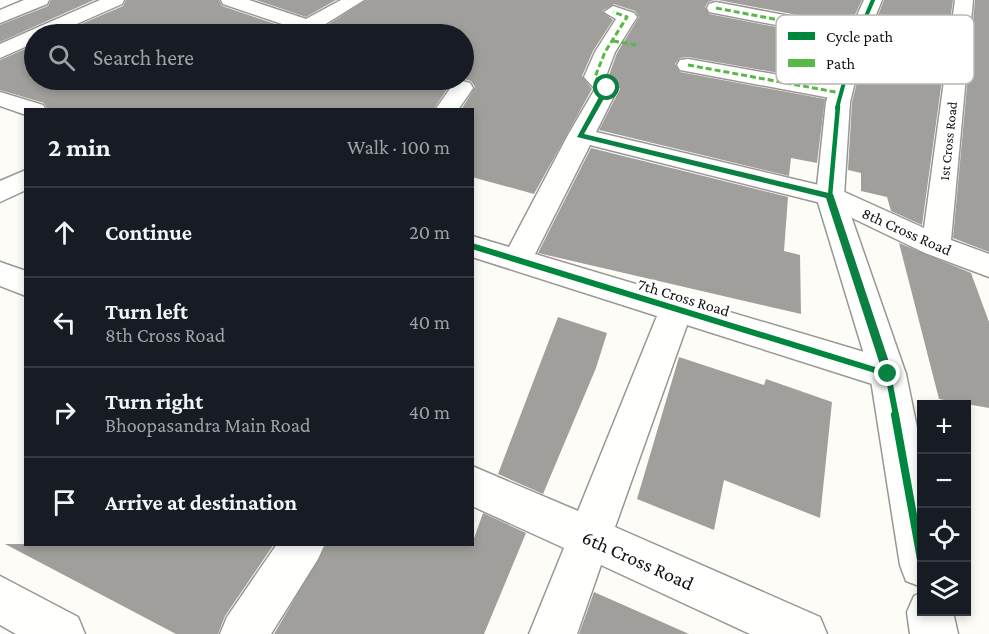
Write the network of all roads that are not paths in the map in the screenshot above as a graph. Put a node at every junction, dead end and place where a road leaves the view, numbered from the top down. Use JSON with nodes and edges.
{"nodes":[{"id":1,"x":40,"y":0,"type":"edge"},
{"id":2,"x":115,"y":0,"type":"edge"},
{"id":3,"x":356,"y":0,"type":"edge"},
{"id":4,"x":873,"y":0,"type":"edge"},
{"id":5,"x":964,"y":0,"type":"edge"},
{"id":6,"x":243,"y":2,"type":"edge"},
{"id":7,"x":716,"y":8,"type":"dead end"},
{"id":8,"x":613,"y":12,"type":"dead end"},
{"id":9,"x":866,"y":15,"type":"edge"},
{"id":10,"x":962,"y":15,"type":"edge"},
{"id":11,"x":0,"y":17,"type":"edge"},
{"id":12,"x":776,"y":19,"type":"edge"},
{"id":13,"x":61,"y":24,"type":"edge"},
{"id":14,"x":287,"y":24,"type":"edge"},
{"id":15,"x":310,"y":24,"type":"edge"},
{"id":16,"x":24,"y":41,"type":"edge"},
{"id":17,"x":0,"y":52,"type":"edge"},
{"id":18,"x":688,"y":65,"type":"dead end"},
{"id":19,"x":776,"y":81,"type":"edge"},
{"id":20,"x":792,"y":84,"type":"edge"},
{"id":21,"x":844,"y":84,"type":"edge"},
{"id":22,"x":954,"y":84,"type":"edge"},
{"id":23,"x":461,"y":90,"type":"edge"},
{"id":24,"x":841,"y":93,"type":"junction"},
{"id":25,"x":0,"y":99,"type":"edge"},
{"id":26,"x":29,"y":108,"type":"edge"},
{"id":27,"x":447,"y":108,"type":"edge"},
{"id":28,"x":580,"y":135,"type":"junction"},
{"id":29,"x":24,"y":179,"type":"edge"},
{"id":30,"x":0,"y":193,"type":"edge"},
{"id":31,"x":830,"y":196,"type":"junction"},
{"id":32,"x":936,"y":246,"type":"junction"},
{"id":33,"x":475,"y":253,"type":"edge"},
{"id":34,"x":517,"y":260,"type":"junction"},
{"id":35,"x":989,"y":266,"type":"edge"},
{"id":36,"x":0,"y":273,"type":"edge"},
{"id":37,"x":24,"y":283,"type":"edge"},
{"id":38,"x":676,"y":309,"type":"junction"},
{"id":39,"x":888,"y":374,"type":"junction"},
{"id":40,"x":474,"y":486,"type":"edge"},
{"id":41,"x":589,"y":538,"type":"junction"},
{"id":42,"x":302,"y":546,"type":"edge"},
{"id":43,"x":920,"y":562,"type":"edge"},
{"id":44,"x":0,"y":599,"type":"edge"},
{"id":45,"x":931,"y":616,"type":"edge"},
{"id":46,"x":61,"y":634,"type":"edge"},
{"id":47,"x":243,"y":634,"type":"edge"},
{"id":48,"x":553,"y":634,"type":"edge"},
{"id":49,"x":804,"y":634,"type":"edge"},
{"id":50,"x":934,"y":634,"type":"edge"}],
"edges":[{"from":1,"to":11,"type":"street"},
{"from":2,"to":13,"type":"street"},
{"from":3,"to":15,"type":"street"},
{"from":4,"to":9,"type":"street"},
{"from":5,"to":10,"type":"street","name":"1st Cross Road"},
{"from":6,"to":14,"type":"street"},
{"from":7,"to":12,"type":"street"},
{"from":8,"to":28,"type":"street"},
{"from":16,"to":17,"type":"street"},
{"from":18,"to":19,"type":"street"},
{"from":20,"to":24,"type":"street"},
{"from":21,"to":24,"type":"street"},
{"from":22,"to":32,"type":"street","name":"1st Cross Road"},
{"from":23,"to":27,"type":"street"},
{"from":24,"to":31,"type":"street"},
{"from":25,"to":26,"type":"street"},
{"from":28,"to":31,"type":"street","name":"8th Cross Road"},
{"from":28,"to":34,"type":"street"},
{"from":29,"to":30,"type":"street"},
{"from":31,"to":32,"type":"street","name":"8th Cross Road"},
{"from":31,"to":39,"type":"street"},
{"from":32,"to":35,"type":"street","name":"8th Cross Road"},
{"from":33,"to":34,"type":"street","name":"7th Cross Road"},
{"from":34,"to":38,"type":"street","name":"7th Cross Road"},
{"from":36,"to":37,"type":"street"},
{"from":38,"to":39,"type":"street","name":"7th Cross Road"},
{"from":38,"to":41,"type":"street"},
{"from":39,"to":43,"type":"street"},
{"from":40,"to":41,"type":"street","name":"6th Cross Road"},
{"from":41,"to":48,"type":"street"},
{"from":41,"to":49,"type":"street","name":"6th Cross Road"},
{"from":42,"to":47,"type":"street"},
{"from":44,"to":46,"type":"street"},
{"from":45,"to":50,"type":"street"}]}
